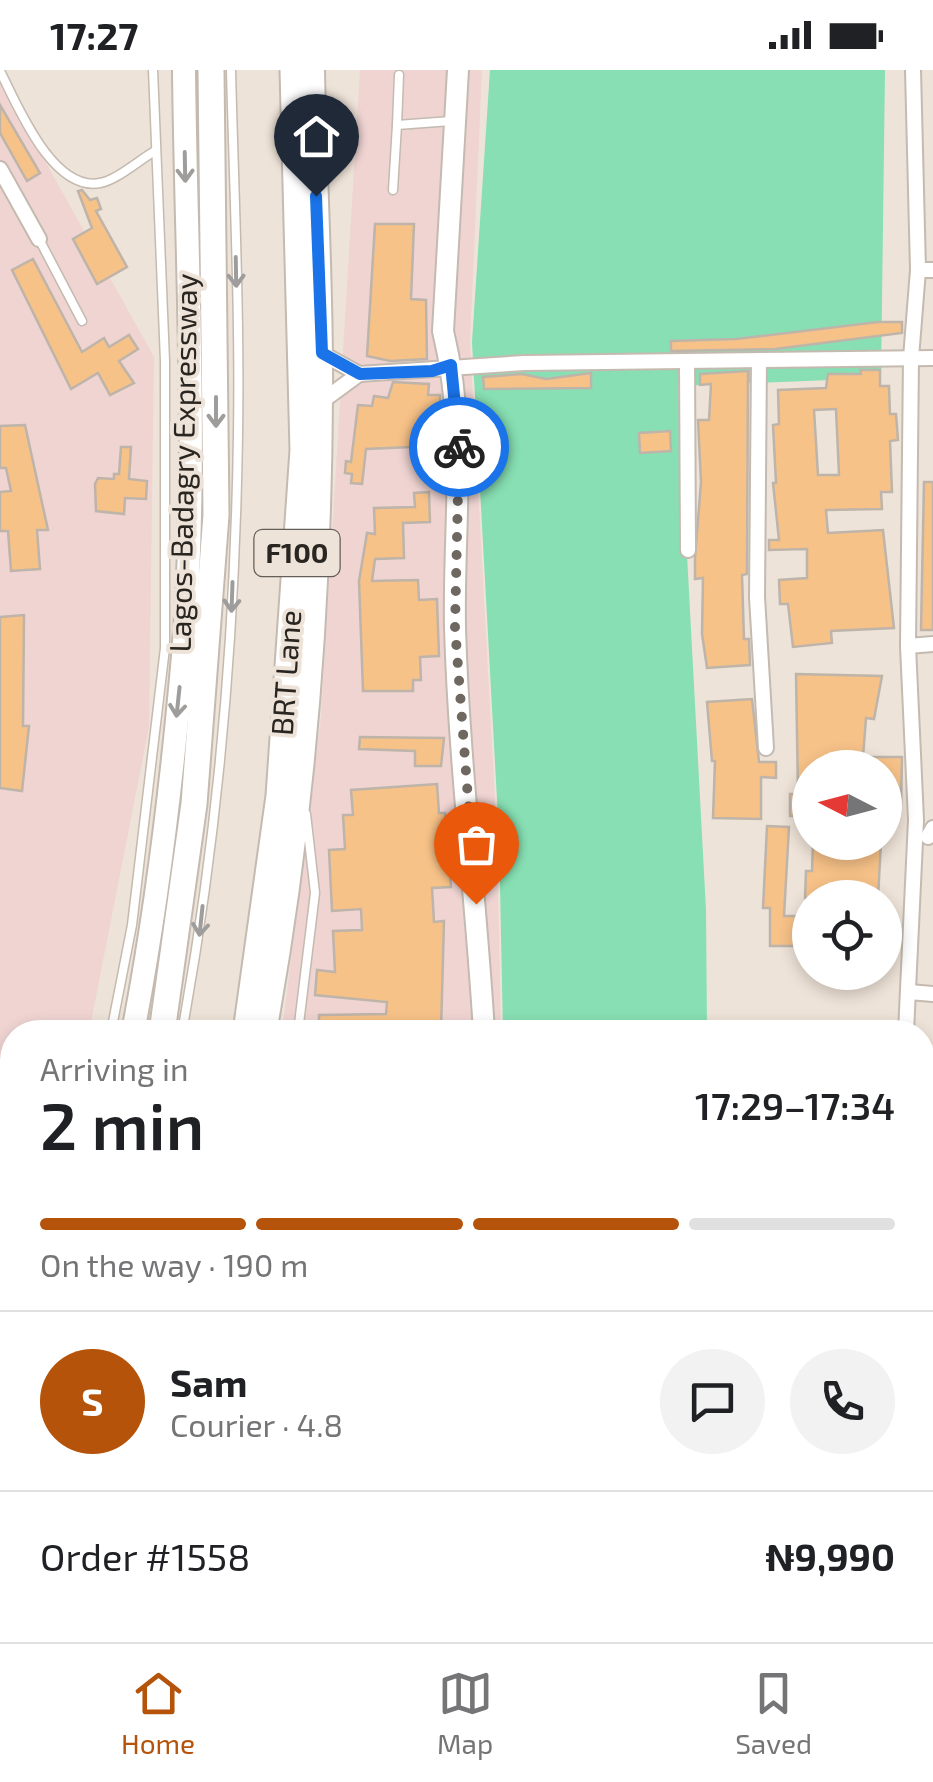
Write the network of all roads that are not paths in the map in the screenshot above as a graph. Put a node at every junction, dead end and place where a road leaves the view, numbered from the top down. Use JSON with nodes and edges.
{"nodes":[{"id":1,"x":153,"y":70,"type":"edge"},
{"id":2,"x":184,"y":70,"type":"edge"},
{"id":3,"x":210,"y":70,"type":"edge"},
{"id":4,"x":231,"y":70,"type":"edge"},
{"id":5,"x":292,"y":70,"type":"edge"},
{"id":6,"x":313,"y":70,"type":"edge"},
{"id":7,"x":458,"y":70,"type":"edge"},
{"id":8,"x":468,"y":70,"type":"edge"},
{"id":9,"x":913,"y":70,"type":"edge"},
{"id":10,"x":0,"y":71,"type":"edge"},
{"id":11,"x":398,"y":76,"type":"dead end"},
{"id":12,"x":456,"y":121,"type":"junction"},
{"id":13,"x":397,"y":125,"type":"junction"},
{"id":14,"x":155,"y":151,"type":"junction"},
{"id":15,"x":0,"y":169,"type":"edge"},
{"id":16,"x":393,"y":190,"type":"dead end"},
{"id":17,"x":38,"y":239,"type":"joint"},
{"id":18,"x":925,"y":270,"type":"edge"},
{"id":19,"x":82,"y":321,"type":"dead end"},
{"id":20,"x":322,"y":353,"type":"junction"},
{"id":21,"x":911,"y":358,"type":"junction"},
{"id":22,"x":933,"y":358,"type":"edge"},
{"id":23,"x":759,"y":360,"type":"junction"},
{"id":24,"x":687,"y":361,"type":"junction"},
{"id":25,"x":451,"y":365,"type":"junction"},
{"id":26,"x":360,"y":374,"type":"junction"},
{"id":27,"x":322,"y":402,"type":"junction"},
{"id":28,"x":688,"y":550,"type":"dead end"},
{"id":29,"x":933,"y":644,"type":"edge"},
{"id":30,"x":908,"y":646,"type":"junction"},
{"id":31,"x":766,"y":748,"type":"dead end"},
{"id":32,"x":300,"y":764,"type":"junction"},
{"id":33,"x":909,"y":992,"type":"junction"},
{"id":34,"x":933,"y":994,"type":"edge"},
{"id":35,"x":113,"y":1020,"type":"edge"},
{"id":36,"x":136,"y":1020,"type":"edge"},
{"id":37,"x":164,"y":1020,"type":"edge"},
{"id":38,"x":184,"y":1020,"type":"edge"},
{"id":39,"x":256,"y":1020,"type":"edge"},
{"id":40,"x":257,"y":1020,"type":"edge"},
{"id":41,"x":300,"y":1020,"type":"edge"},
{"id":42,"x":483,"y":1020,"type":"edge"},
{"id":43,"x":907,"y":1020,"type":"edge"}],
"edges":[{"from":1,"to":14,"type":"lane"},
{"from":2,"to":36,"type":"main road","name":"Lagos-Badagry Expressway","one_way":true},
{"from":3,"to":37,"type":"highway","name":"Lagos-Badagry Expressway","number":"F100","one_way":true},
{"from":4,"to":38,"type":"lane","name":"BRT Lane","one_way":true},
{"from":5,"to":39,"type":"highway","number":"F100"},
{"from":6,"to":20,"type":"main road"},
{"from":7,"to":12,"type":"main road"},
{"from":8,"to":25,"type":"main road"},
{"from":9,"to":18,"type":"street"},
{"from":10,"to":14,"type":"lane"},
{"from":11,"to":13,"type":"lane"},
{"from":12,"to":13,"type":"lane"},
{"from":12,"to":25,"type":"main road"},
{"from":13,"to":16,"type":"lane"},
{"from":14,"to":35,"type":"lane"},
{"from":15,"to":17,"type":"street"},
{"from":17,"to":19,"type":"lane"},
{"from":18,"to":21,"type":"street"},
{"from":20,"to":26,"type":"street"},
{"from":20,"to":27,"type":"main road"},
{"from":21,"to":22,"type":"street"},
{"from":21,"to":23,"type":"street"},
{"from":21,"to":30,"type":"street"},
{"from":23,"to":24,"type":"street"},
{"from":23,"to":31,"type":"street"},
{"from":24,"to":25,"type":"street"},
{"from":24,"to":28,"type":"street"},
{"from":25,"to":26,"type":"street"},
{"from":25,"to":42,"type":"main road"},
{"from":26,"to":27,"type":"street"},
{"from":27,"to":32,"type":"main road"},
{"from":29,"to":30,"type":"street"},
{"from":30,"to":33,"type":"street"},
{"from":32,"to":40,"type":"main road"},
{"from":32,"to":41,"type":"lane"},
{"from":33,"to":34,"type":"street"},
{"from":33,"to":43,"type":"street"}]}
